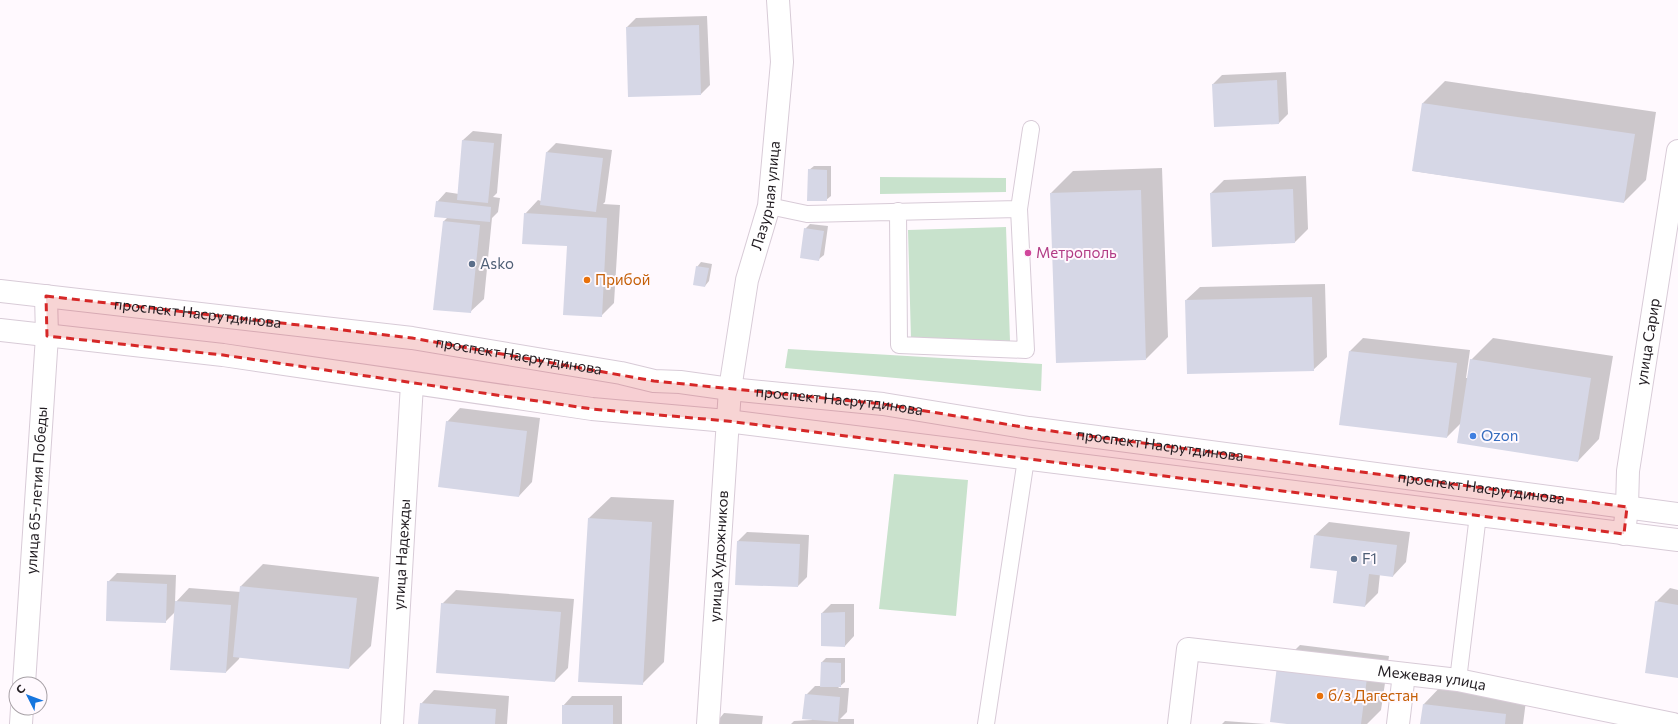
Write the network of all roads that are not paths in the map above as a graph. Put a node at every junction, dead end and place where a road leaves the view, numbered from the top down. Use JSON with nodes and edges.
{"nodes":[{"id":1,"x":778,"y":0,"type":"edge"},
{"id":2,"x":1031,"y":129,"type":"dead end"},
{"id":3,"x":1678,"y":151,"type":"edge"},
{"id":4,"x":769,"y":206,"type":"junction"},
{"id":5,"x":1019,"y":209,"type":"junction"},
{"id":6,"x":898,"y":211,"type":"junction"},
{"id":7,"x":0,"y":291,"type":"edge"},
{"id":8,"x":46,"y":296,"type":"junction"},
{"id":9,"x":0,"y":330,"type":"edge"},
{"id":10,"x":47,"y":336,"type":"junction"},
{"id":11,"x":412,"y":384,"type":"junction"},
{"id":12,"x":730,"y":390,"type":"junction"},
{"id":13,"x":727,"y":421,"type":"junction"},
{"id":14,"x":1026,"y":459,"type":"junction"},
{"id":15,"x":1627,"y":507,"type":"junction"},
{"id":16,"x":1678,"y":514,"type":"edge"},
{"id":17,"x":1478,"y":515,"type":"junction"},
{"id":18,"x":1624,"y":534,"type":"junction"},
{"id":19,"x":1678,"y":540,"type":"edge"},
{"id":20,"x":1404,"y":674,"type":"junction"},
{"id":21,"x":25,"y":676,"type":"edge"},
{"id":22,"x":1458,"y":680,"type":"junction"},
{"id":23,"x":1660,"y":723,"type":"edge"},
{"id":24,"x":392,"y":724,"type":"edge"},
{"id":25,"x":708,"y":724,"type":"edge"},
{"id":26,"x":986,"y":724,"type":"edge"},
{"id":27,"x":1179,"y":724,"type":"edge"},
{"id":28,"x":1398,"y":724,"type":"edge"}],
"edges":[{"from":1,"to":4,"type":"main road","name":"Лазурная улица"},
{"from":2,"to":5,"type":"lane"},
{"from":3,"to":15,"type":"main road","name":"улица Сарир"},
{"from":4,"to":6,"type":"lane"},
{"from":4,"to":12,"type":"main road","name":"Лазурная улица"},
{"from":5,"to":6,"type":"lane"},
{"from":5,"to":6,"type":"lane"},
{"from":7,"to":8,"type":"main road","name":"проспект Насрутдинова"},
{"from":8,"to":10,"type":"main road","name":"улица 65-летия Победы"},
{"from":8,"to":12,"type":"main road","name":"проспект Насрутдинова"},
{"from":9,"to":10,"type":"main road","name":"проспект Насрутдинова"},
{"from":10,"to":11,"type":"main road","name":"проспект Насрутдинова"},
{"from":10,"to":21,"type":"main road","name":"улица 65-летия Победы"},
{"from":11,"to":13,"type":"main road","name":"проспект Насрутдинова"},
{"from":11,"to":24,"type":"main road","name":"улица Надежды"},
{"from":12,"to":13,"type":"main road","name":"улица Художников"},
{"from":12,"to":15,"type":"main road","name":"проспект Насрутдинова"},
{"from":13,"to":14,"type":"main road","name":"проспект Насрутдинова"},
{"from":13,"to":25,"type":"main road","name":"улица Художников"},
{"from":14,"to":17,"type":"main road","name":"проспект Насрутдинова"},
{"from":14,"to":26,"type":"lane"},
{"from":15,"to":16,"type":"main road","name":"проспект Насрутдинова"},
{"from":15,"to":18,"type":"main road","name":"улица Сарир"},
{"from":17,"to":18,"type":"main road","name":"проспект Насрутдинова"},
{"from":17,"to":22,"type":"lane"},
{"from":18,"to":19,"type":"main road","name":"проспект Насрутдинова"},
{"from":20,"to":22,"type":"main road","name":"Межевая улица"},
{"from":20,"to":27,"type":"main road","name":"Межевая улица"},
{"from":20,"to":28,"type":"main road"},
{"from":22,"to":23,"type":"main road","name":"Межевая улица"}]}
